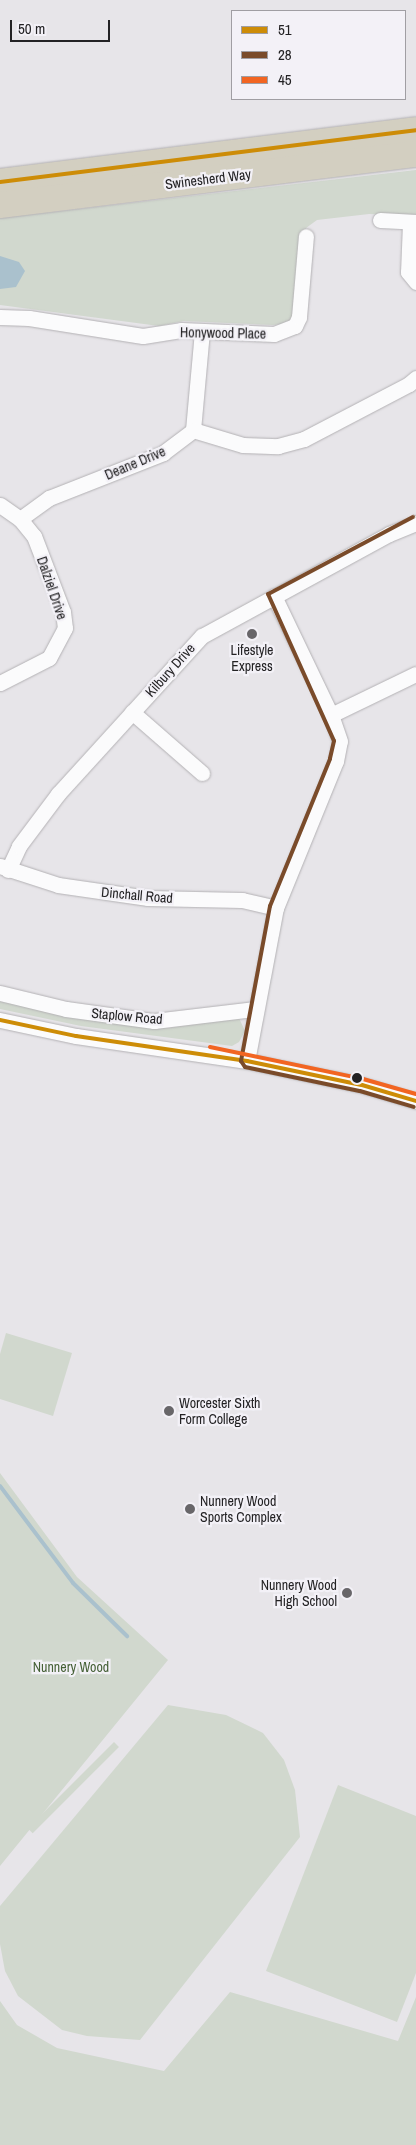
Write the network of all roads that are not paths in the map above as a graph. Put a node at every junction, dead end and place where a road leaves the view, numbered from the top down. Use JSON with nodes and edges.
{"nodes":[{"id":1,"x":416,"y":130,"type":"edge"},
{"id":2,"x":416,"y":154,"type":"edge"},
{"id":3,"x":0,"y":182,"type":"edge"},
{"id":4,"x":0,"y":205,"type":"edge"},
{"id":5,"x":380,"y":220,"type":"dead end"},
{"id":6,"x":413,"y":223,"type":"edge"},
{"id":7,"x":306,"y":236,"type":"dead end"},
{"id":8,"x":416,"y":282,"type":"edge"},
{"id":9,"x":0,"y":317,"type":"edge"},
{"id":10,"x":202,"y":332,"type":"junction"},
{"id":11,"x":416,"y":378,"type":"edge"},
{"id":12,"x":192,"y":430,"type":"junction"},
{"id":13,"x":0,"y":505,"type":"edge"},
{"id":14,"x":20,"y":519,"type":"junction"},
{"id":15,"x":416,"y":523,"type":"edge"},
{"id":16,"x":274,"y":596,"type":"junction"},
{"id":17,"x":416,"y":674,"type":"edge"},
{"id":18,"x":0,"y":683,"type":"edge"},
{"id":19,"x":132,"y":712,"type":"junction"},
{"id":20,"x":331,"y":715,"type":"junction"},
{"id":21,"x":202,"y":773,"type":"dead end"},
{"id":22,"x":4,"y":868,"type":"edge"},
{"id":23,"x":276,"y":908,"type":"junction"},
{"id":24,"x":0,"y":993,"type":"edge"},
{"id":25,"x":255,"y":1010,"type":"junction"},
{"id":26,"x":0,"y":1020,"type":"edge"},
{"id":27,"x":247,"y":1061,"type":"junction"},
{"id":28,"x":416,"y":1101,"type":"edge"}],
"edges":[{"from":1,"to":3,"type":"highway","name":"Swinesherd Way"},
{"from":2,"to":4,"type":"highway","name":"Swinesherd Way"},
{"from":5,"to":6,"type":"street"},
{"from":6,"to":8,"type":"street"},
{"from":7,"to":10,"type":"street","name":"Honywood Place"},
{"from":9,"to":10,"type":"street","name":"Honywood Place"},
{"from":10,"to":12,"type":"street"},
{"from":11,"to":12,"type":"street"},
{"from":12,"to":14,"type":"street","name":"Deane Drive"},
{"from":13,"to":14,"type":"street","name":"Dalziel Drive"},
{"from":14,"to":18,"type":"street","name":"Dalziel Drive"},
{"from":15,"to":16,"type":"street","name":"Kilbury Drive"},
{"from":16,"to":19,"type":"street","name":"Kilbury Drive"},
{"from":16,"to":20,"type":"street"},
{"from":17,"to":20,"type":"street"},
{"from":19,"to":21,"type":"street"},
{"from":19,"to":22,"type":"street","name":"Kilbury Drive"},
{"from":20,"to":23,"type":"street"},
{"from":22,"to":23,"type":"street","name":"Dinchall Road"},
{"from":23,"to":25,"type":"street"},
{"from":24,"to":25,"type":"street","name":"Staplow Road"},
{"from":25,"to":27,"type":"street"},
{"from":26,"to":27,"type":"street"},
{"from":27,"to":28,"type":"street"}]}
